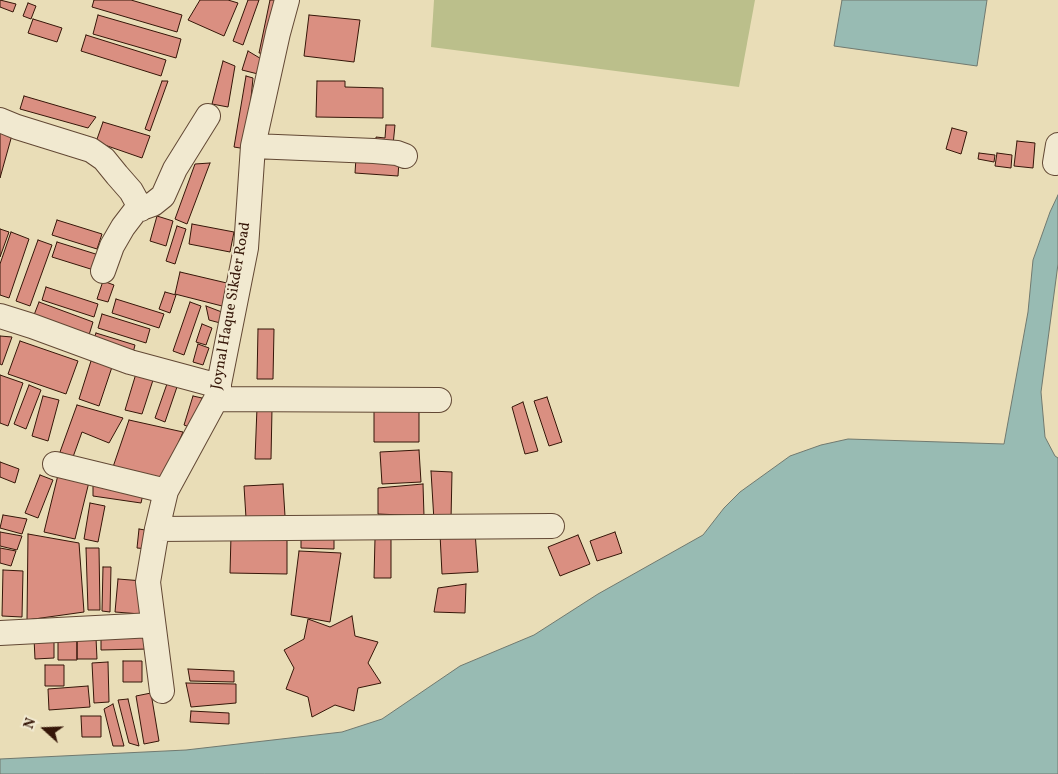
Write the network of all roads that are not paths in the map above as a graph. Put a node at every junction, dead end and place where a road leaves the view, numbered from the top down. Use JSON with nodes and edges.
{"nodes":[{"id":1,"x":287,"y":0,"type":"edge"},
{"id":2,"x":208,"y":116,"type":"dead end"},
{"id":3,"x":0,"y":120,"type":"edge"},
{"id":4,"x":253,"y":146,"type":"junction"},
{"id":5,"x":405,"y":156,"type":"dead end"},
{"id":6,"x":141,"y":209,"type":"junction"},
{"id":7,"x":103,"y":271,"type":"dead end"},
{"id":8,"x":0,"y":316,"type":"edge"},
{"id":9,"x":217,"y":392,"type":"junction"},
{"id":10,"x":439,"y":400,"type":"dead end"},
{"id":11,"x":55,"y":464,"type":"dead end"},
{"id":12,"x":166,"y":491,"type":"junction"},
{"id":13,"x":552,"y":526,"type":"dead end"},
{"id":14,"x":157,"y":530,"type":"junction"},
{"id":15,"x":153,"y":625,"type":"junction"},
{"id":16,"x":0,"y":633,"type":"edge"},
{"id":17,"x":162,"y":691,"type":"dead end"}],
"edges":[{"from":1,"to":4,"type":"street","name":"Joynal Haque Sikder Road"},
{"from":2,"to":6,"type":"street"},
{"from":3,"to":6,"type":"street"},
{"from":4,"to":5,"type":"street"},
{"from":4,"to":9,"type":"street","name":"Joynal Haque Sikder Road"},
{"from":6,"to":7,"type":"street"},
{"from":8,"to":9,"type":"street"},
{"from":9,"to":10,"type":"street"},
{"from":9,"to":12,"type":"street","name":"Joynal Haque Sikder Road"},
{"from":11,"to":12,"type":"street"},
{"from":12,"to":14,"type":"street","name":"Joynal Haque Sikder Road"},
{"from":13,"to":14,"type":"street"},
{"from":14,"to":15,"type":"street","name":"Joynal Haque Sikder Road"},
{"from":15,"to":16,"type":"street"},
{"from":15,"to":17,"type":"street","name":"Joynal Haque Sikder Road"}]}
